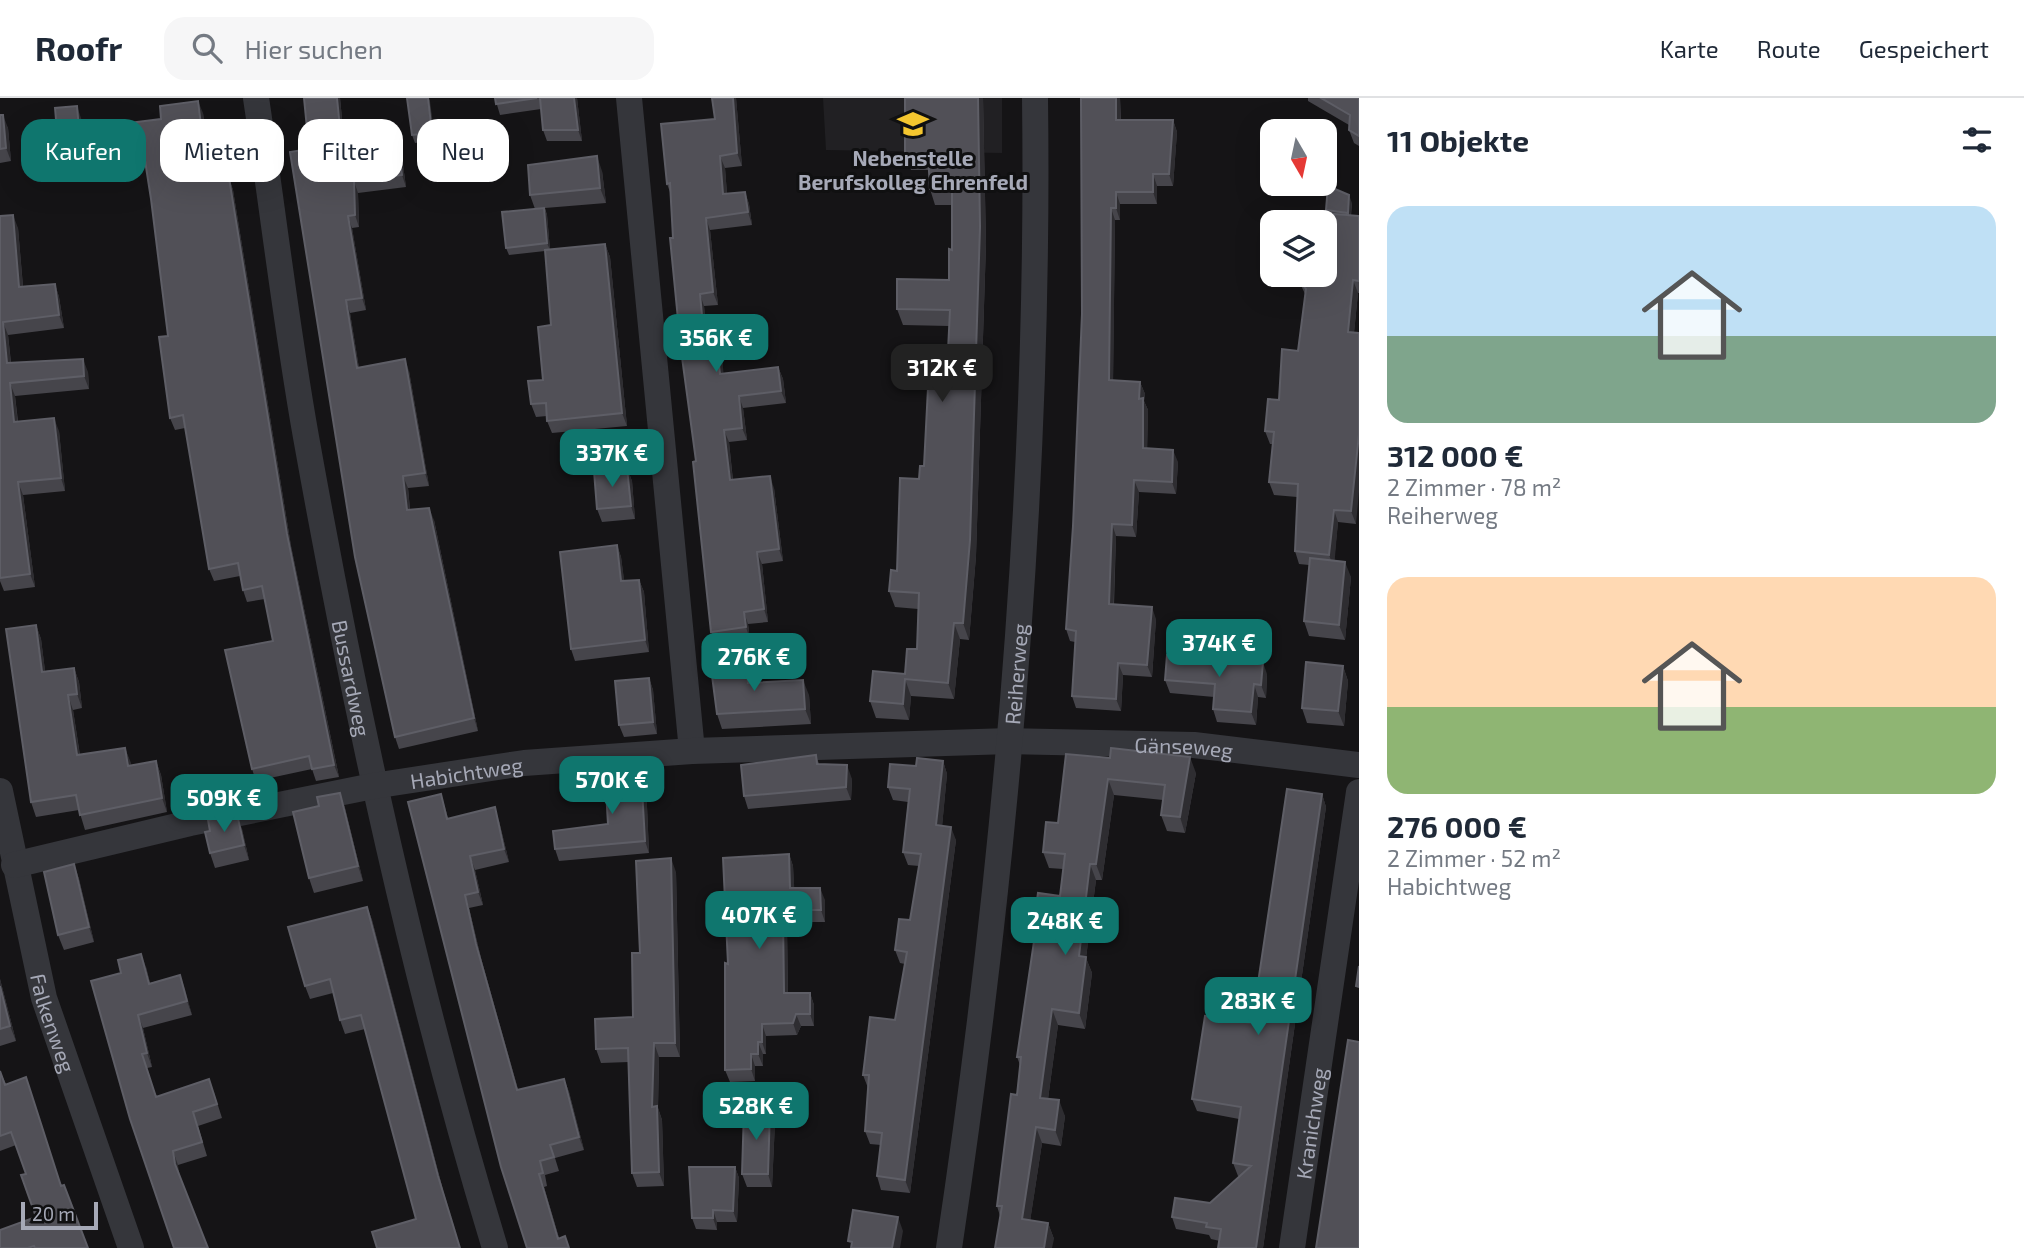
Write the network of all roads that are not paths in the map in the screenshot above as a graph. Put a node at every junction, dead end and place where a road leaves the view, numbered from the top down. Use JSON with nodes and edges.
{"nodes":[{"id":1,"x":256,"y":98,"type":"edge"},
{"id":2,"x":629,"y":98,"type":"edge"},
{"id":3,"x":1035,"y":98,"type":"edge"},
{"id":4,"x":1010,"y":741,"type":"junction"},
{"id":5,"x":692,"y":751,"type":"junction"},
{"id":6,"x":1359,"y":765,"type":"edge"},
{"id":7,"x":373,"y":786,"type":"junction"},
{"id":8,"x":0,"y":791,"type":"edge"},
{"id":9,"x":1359,"y":792,"type":"edge"},
{"id":10,"x":3,"y":829,"type":"edge"},
{"id":11,"x":14,"y":865,"type":"junction"},
{"id":12,"x":131,"y":1248,"type":"edge"},
{"id":13,"x":495,"y":1248,"type":"edge"},
{"id":14,"x":949,"y":1248,"type":"edge"},
{"id":15,"x":1292,"y":1248,"type":"edge"}],
"edges":[{"from":1,"to":7,"type":"street","name":"Bussardweg"},
{"from":2,"to":5,"type":"street"},
{"from":3,"to":4,"type":"street","name":"Reiherweg"},
{"from":4,"to":5,"type":"street","name":"Habichtweg"},
{"from":4,"to":6,"type":"street","name":"Gänseweg"},
{"from":4,"to":14,"type":"street","name":"Reiherweg"},
{"from":5,"to":7,"type":"street","name":"Habichtweg"},
{"from":7,"to":11,"type":"street","name":"Habichtweg"},
{"from":7,"to":13,"type":"street","name":"Bussardweg"},
{"from":8,"to":10,"type":"street","name":"Falkenweg"},
{"from":9,"to":15,"type":"street","name":"Kranichweg"},
{"from":10,"to":11,"type":"street","name":"Falkenweg"},
{"from":11,"to":12,"type":"street","name":"Falkenweg"}]}
